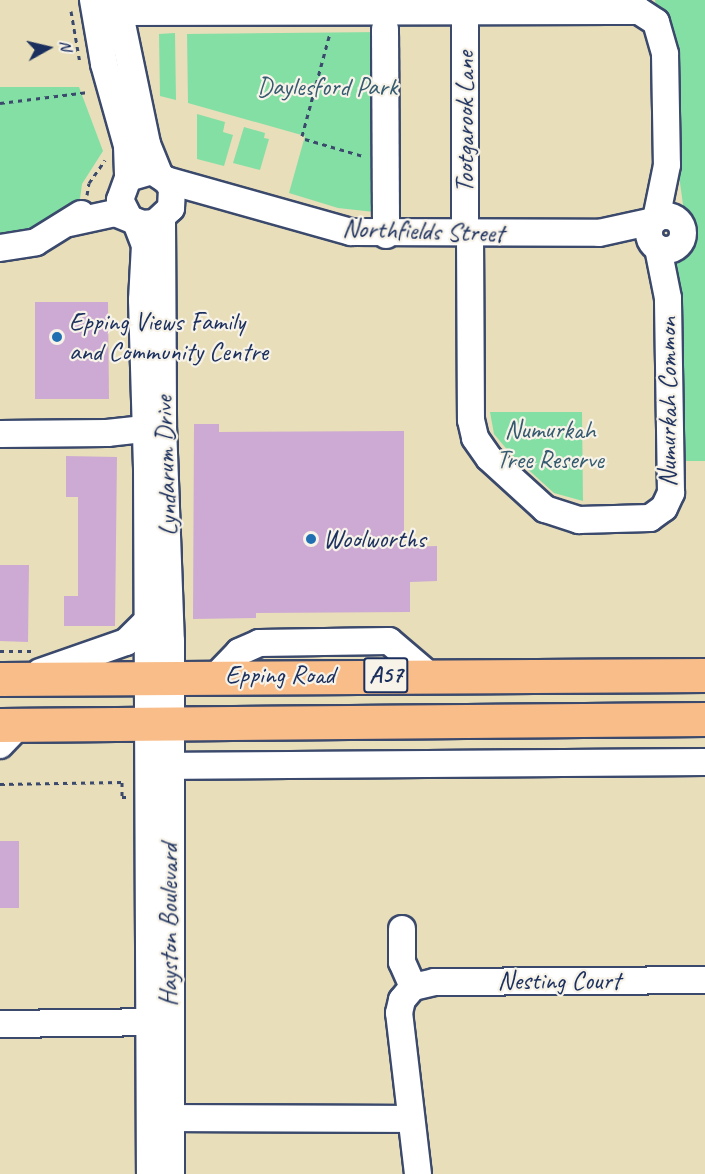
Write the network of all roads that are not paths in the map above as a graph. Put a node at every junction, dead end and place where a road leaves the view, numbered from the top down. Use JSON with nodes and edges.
{"nodes":[{"id":1,"x":93,"y":0,"type":"edge"},
{"id":2,"x":306,"y":5,"type":"edge"},
{"id":3,"x":117,"y":6,"type":"edge"},
{"id":4,"x":465,"y":9,"type":"junction"},
{"id":5,"x":385,"y":29,"type":"dead end"},
{"id":6,"x":163,"y":177,"type":"junction"},
{"id":7,"x":127,"y":180,"type":"junction"},
{"id":8,"x":216,"y":195,"type":"junction"},
{"id":9,"x":164,"y":218,"type":"junction"},
{"id":10,"x":132,"y":220,"type":"junction"},
{"id":11,"x":69,"y":223,"type":"junction"},
{"id":12,"x":705,"y":228,"type":"edge"},
{"id":13,"x":666,"y":233,"type":"junction"},
{"id":14,"x":468,"y":234,"type":"junction"},
{"id":15,"x":386,"y":235,"type":"junction"},
{"id":16,"x":705,"y":235,"type":"edge"},
{"id":17,"x":0,"y":248,"type":"edge"},
{"id":18,"x":154,"y":433,"type":"junction"},
{"id":19,"x":0,"y":434,"type":"edge"},
{"id":20,"x":148,"y":620,"type":"junction"},
{"id":21,"x":705,"y":675,"type":"edge"},
{"id":22,"x":146,"y":677,"type":"junction"},
{"id":23,"x":9,"y":679,"type":"edge"},
{"id":24,"x":705,"y":718,"type":"edge"},
{"id":25,"x":158,"y":722,"type":"junction"},
{"id":26,"x":7,"y":731,"type":"edge"},
{"id":27,"x":705,"y":762,"type":"edge"},
{"id":28,"x":158,"y":766,"type":"junction"},
{"id":29,"x":402,"y":929,"type":"dead end"},
{"id":30,"x":705,"y":980,"type":"edge"},
{"id":31,"x":413,"y":987,"type":"junction"},
{"id":32,"x":159,"y":1022,"type":"junction"},
{"id":33,"x":0,"y":1024,"type":"edge"},
{"id":34,"x":170,"y":1118,"type":"junction"},
{"id":35,"x":411,"y":1119,"type":"junction"},
{"id":36,"x":150,"y":1174,"type":"edge"},
{"id":37,"x":171,"y":1174,"type":"edge"},
{"id":38,"x":418,"y":1174,"type":"edge"}],
"edges":[{"from":1,"to":7,"type":"street"},
{"from":2,"to":3,"type":"street"},
{"from":2,"to":4,"type":"street"},
{"from":3,"to":6,"type":"street"},
{"from":4,"to":13,"type":"street","name":"Numurkah Common"},
{"from":4,"to":14,"type":"street","name":"Tootgarook Lane"},
{"from":5,"to":15,"type":"street"},
{"from":6,"to":7,"type":"street"},
{"from":6,"to":8,"type":"street","name":"Northfields Street"},
{"from":6,"to":9,"type":"street"},
{"from":7,"to":10,"type":"street"},
{"from":7,"to":11,"type":"street"},
{"from":8,"to":9,"type":"street"},
{"from":8,"to":15,"type":"street","name":"Northfields Street"},
{"from":9,"to":10,"type":"street"},
{"from":9,"to":18,"type":"street","name":"Lyndarum Drive"},
{"from":10,"to":11,"type":"street"},
{"from":10,"to":18,"type":"street","name":"Lyndarum Drive"},
{"from":11,"to":17,"type":"street"},
{"from":12,"to":13,"type":"street"},
{"from":13,"to":14,"type":"street","name":"Northfields Street"},
{"from":13,"to":14,"type":"street","name":"Numurkah Common"},
{"from":13,"to":16,"type":"street","name":"Northfields Street"},
{"from":14,"to":15,"type":"street","name":"Northfields Street"},
{"from":18,"to":19,"type":"street"},
{"from":18,"to":20,"type":"street","name":"Lyndarum Drive"},
{"from":18,"to":22,"type":"street","name":"Lyndarum Drive"},
{"from":20,"to":22,"type":"street","name":"Lyndarum Drive"},
{"from":20,"to":23,"type":"street"},
{"from":21,"to":22,"type":"main road","name":"Epping Road","number":"A57"},
{"from":22,"to":23,"type":"main road","name":"Epping Road","number":"A57"},
{"from":22,"to":25,"type":"street","name":"Hayston Boulevard"},
{"from":24,"to":25,"type":"main road","name":"Epping Road"},
{"from":25,"to":26,"type":"main road","name":"Epping Road"},
{"from":25,"to":28,"type":"street","name":"Hayston Boulevard"},
{"from":27,"to":28,"type":"street"},
{"from":28,"to":32,"type":"street","name":"Hayston Boulevard"},
{"from":29,"to":31,"type":"street"},
{"from":30,"to":31,"type":"street","name":"Nesting Court"},
{"from":31,"to":35,"type":"street"},
{"from":32,"to":33,"type":"street"},
{"from":32,"to":34,"type":"street","name":"Hayston Boulevard"},
{"from":32,"to":36,"type":"street","name":"Hayston Boulevard"},
{"from":34,"to":35,"type":"street"},
{"from":34,"to":37,"type":"street","name":"Hayston Boulevard"},
{"from":35,"to":38,"type":"street"}]}
